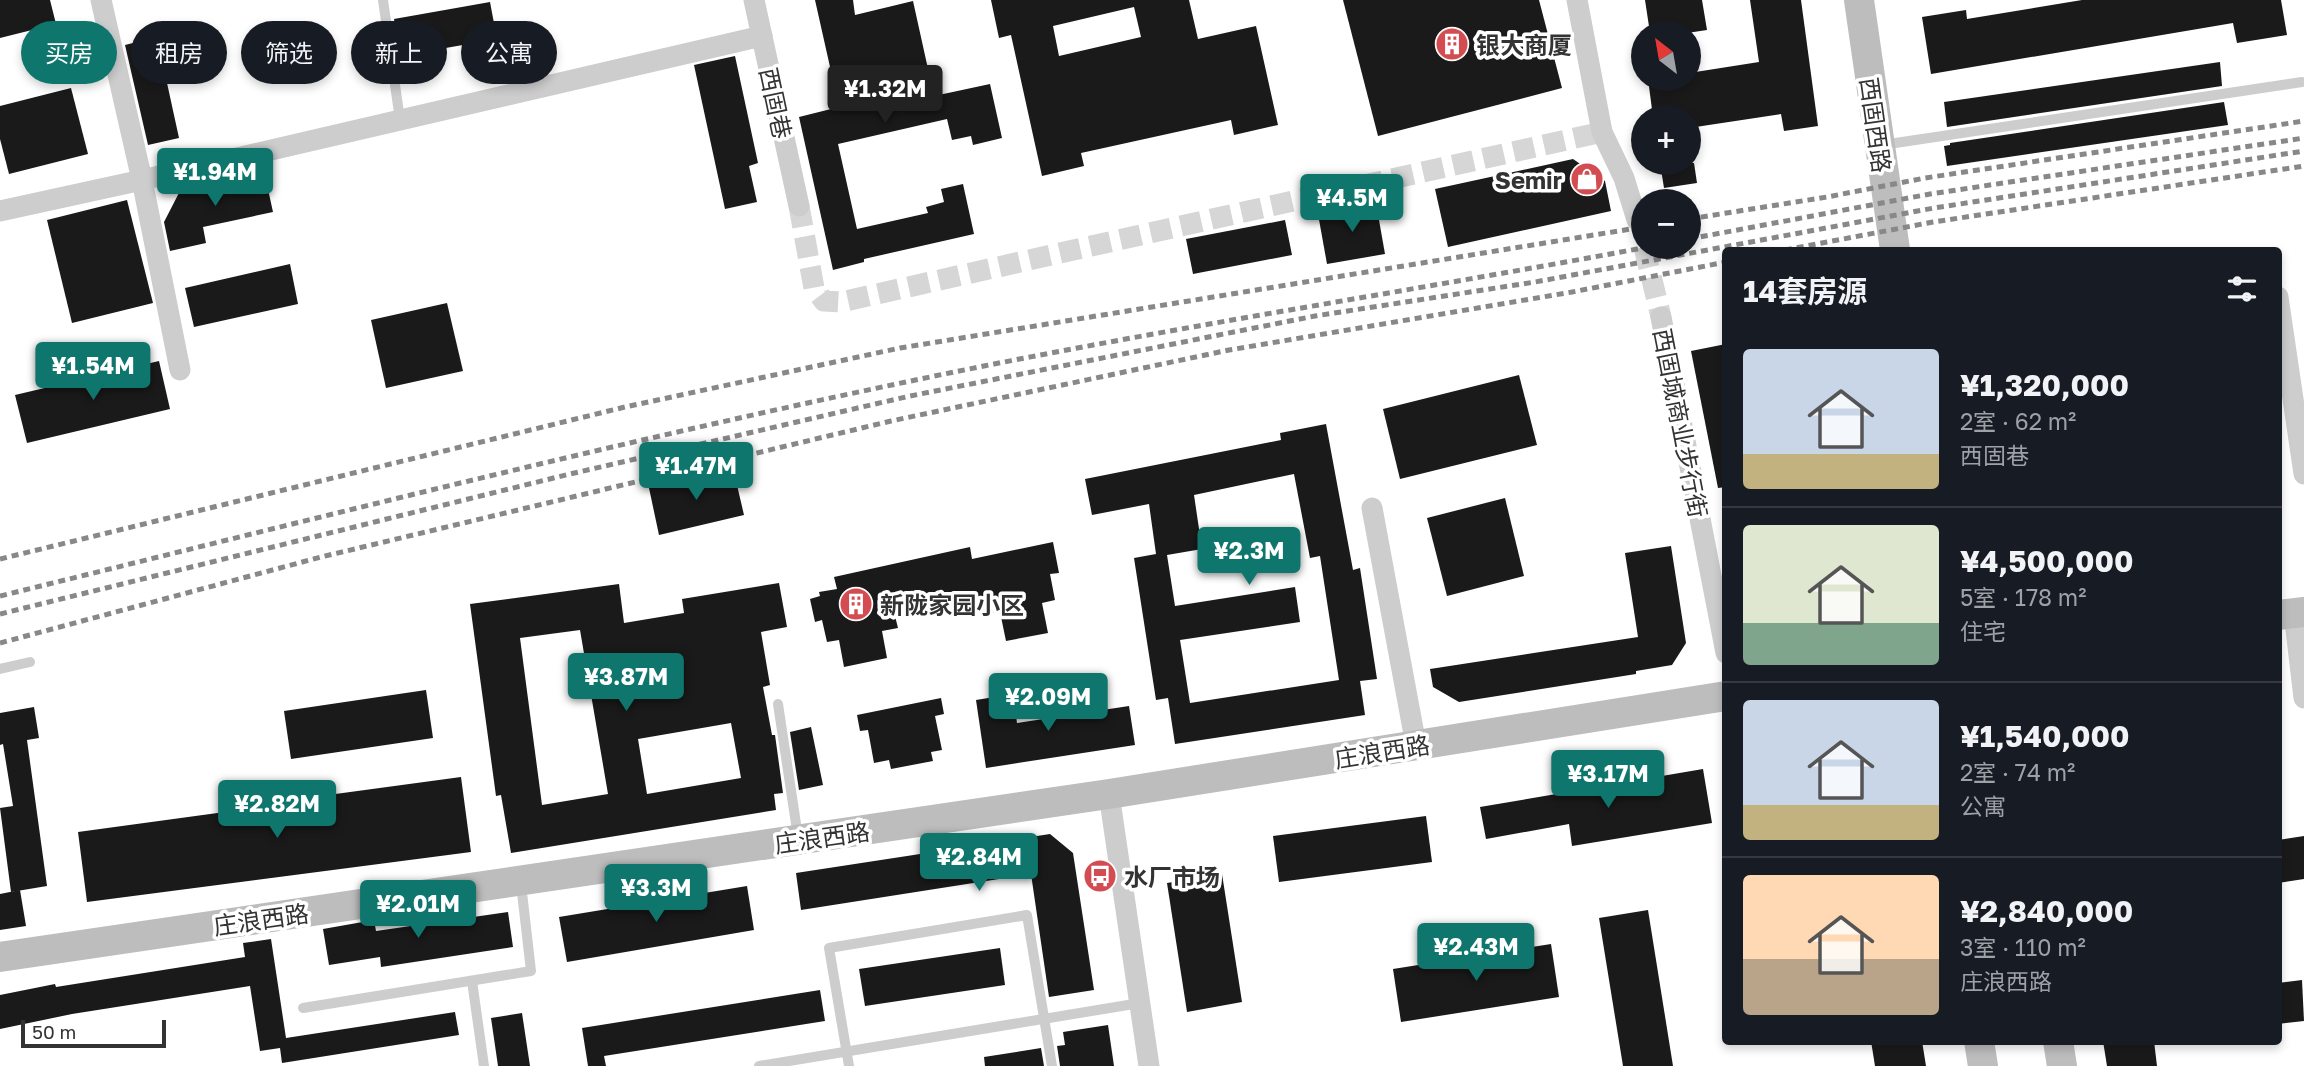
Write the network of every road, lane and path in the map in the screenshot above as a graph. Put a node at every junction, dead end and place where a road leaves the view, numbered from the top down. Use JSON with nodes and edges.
{"nodes":[{"id":1,"x":102,"y":0,"type":"edge"},
{"id":2,"x":383,"y":0,"type":"edge"},
{"id":3,"x":754,"y":0,"type":"edge"},
{"id":4,"x":1577,"y":0,"type":"edge"},
{"id":5,"x":1859,"y":0,"type":"edge"},
{"id":6,"x":762,"y":36,"type":"junction"},
{"id":7,"x":2302,"y":82,"type":"dead end"},
{"id":8,"x":400,"y":120,"type":"junction"},
{"id":9,"x":1879,"y":145,"type":"junction"},
{"id":10,"x":142,"y":180,"type":"junction"},
{"id":11,"x":1631,"y":201,"type":"edge"},
{"id":12,"x":799,"y":206,"type":"tunnel mouth"},
{"id":13,"x":0,"y":211,"type":"edge"},
{"id":14,"x":1895,"y":247,"type":"edge"},
{"id":15,"x":1661,"y":317,"type":"tunnel mouth"},
{"id":16,"x":2282,"y":324,"type":"edge"},
{"id":17,"x":180,"y":370,"type":"dead end"},
{"id":18,"x":2304,"y":474,"type":"edge"},
{"id":19,"x":1372,"y":508,"type":"dead end"},
{"id":20,"x":2292,"y":613,"type":"edge"},
{"id":21,"x":1722,"y":632,"type":"edge"},
{"id":22,"x":30,"y":662,"type":"dead end"},
{"id":23,"x":0,"y":669,"type":"edge"},
{"id":24,"x":1722,"y":697,"type":"edge"},
{"id":25,"x":2304,"y":698,"type":"edge"},
{"id":26,"x":778,"y":704,"type":"dead end"},
{"id":27,"x":1416,"y":745,"type":"junction"},
{"id":28,"x":1110,"y":794,"type":"junction"},
{"id":29,"x":799,"y":840,"type":"junction"},
{"id":30,"x":520,"y":881,"type":"junction"},
{"id":31,"x":0,"y":957,"type":"edge"},
{"id":32,"x":472,"y":981,"type":"junction"},
{"id":33,"x":1140,"y":1003,"type":"junction"},
{"id":34,"x":303,"y":1008,"type":"dead end"},
{"id":35,"x":1044,"y":1019,"type":"junction"},
{"id":36,"x":1980,"y":1045,"type":"edge"},
{"id":37,"x":2059,"y":1045,"type":"edge"},
{"id":38,"x":846,"y":1051,"type":"junction"},
{"id":39,"x":484,"y":1066,"type":"edge"},
{"id":40,"x":759,"y":1066,"type":"edge"},
{"id":41,"x":849,"y":1066,"type":"edge"},
{"id":42,"x":1052,"y":1066,"type":"edge"},
{"id":43,"x":1149,"y":1066,"type":"edge"},
{"id":44,"x":1983,"y":1066,"type":"edge"},
{"id":45,"x":2062,"y":1066,"type":"edge"}],
"edges":[{"from":1,"to":10,"type":"street"},
{"from":2,"to":8,"type":"lane"},
{"from":3,"to":6,"type":"street","name":"西固巷"},
{"from":4,"to":11,"type":"street"},
{"from":5,"to":9,"type":"street","name":"西固西路"},
{"from":6,"to":8,"type":"street"},
{"from":6,"to":12,"type":"street","name":"西固巷"},
{"from":7,"to":9,"type":"lane"},
{"from":8,"to":10,"type":"street"},
{"from":9,"to":14,"type":"street","name":"西固西路"},
{"from":10,"to":13,"type":"street"},
{"from":10,"to":17,"type":"street"},
{"from":15,"to":21,"type":"street","name":"西固城商业步行街"},
{"from":16,"to":18,"type":"street"},
{"from":19,"to":27,"type":"street"},
{"from":20,"to":25,"type":"street"},
{"from":22,"to":23,"type":"lane"},
{"from":24,"to":27,"type":"street","name":"庄浪西路"},
{"from":26,"to":29,"type":"lane"},
{"from":27,"to":28,"type":"street","name":"庄浪西路"},
{"from":28,"to":29,"type":"street","name":"庄浪西路"},
{"from":28,"to":33,"type":"street"},
{"from":29,"to":30,"type":"street","name":"庄浪西路"},
{"from":30,"to":31,"type":"street","name":"庄浪西路"},
{"from":30,"to":32,"type":"lane"},
{"from":32,"to":34,"type":"lane"},
{"from":32,"to":39,"type":"lane"},
{"from":33,"to":35,"type":"lane"},
{"from":33,"to":43,"type":"street"},
{"from":35,"to":38,"type":"lane"},
{"from":35,"to":38,"type":"lane"},
{"from":35,"to":42,"type":"lane"},
{"from":36,"to":44,"type":"street"},
{"from":37,"to":45,"type":"street"},
{"from":38,"to":40,"type":"lane"},
{"from":38,"to":41,"type":"lane"}]}
